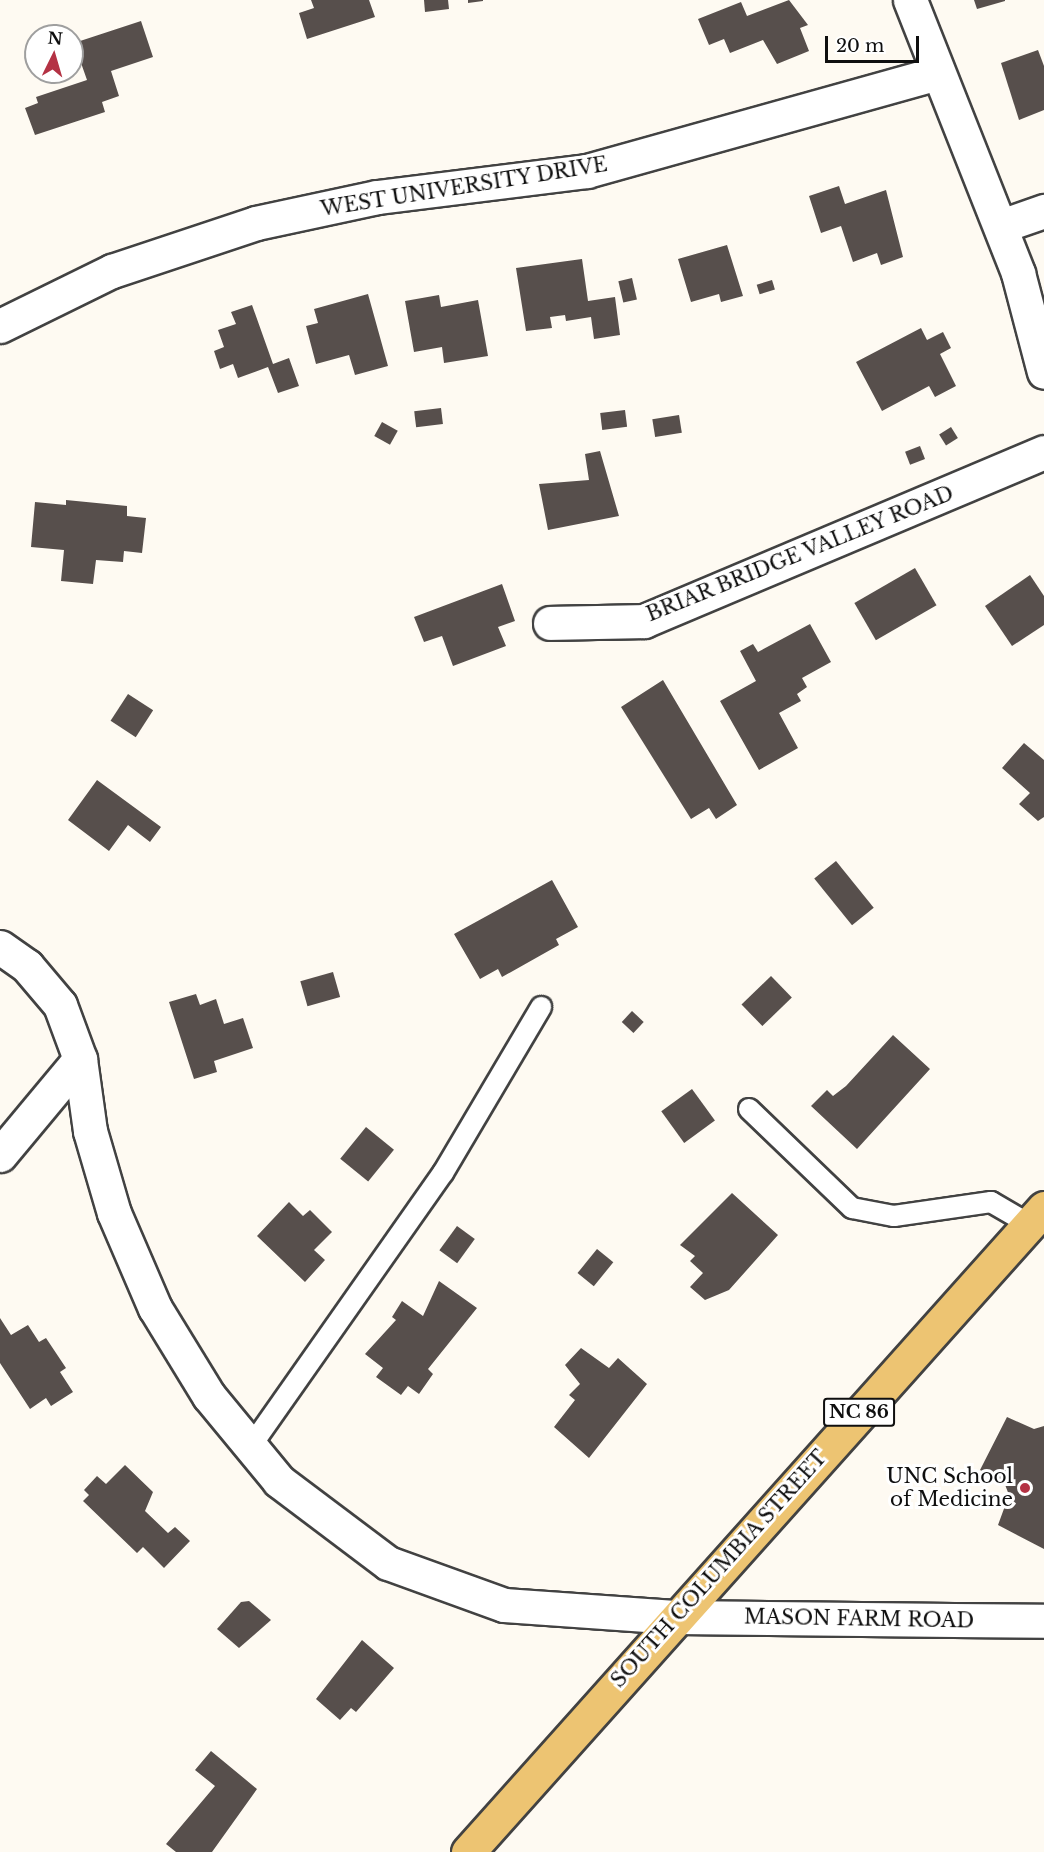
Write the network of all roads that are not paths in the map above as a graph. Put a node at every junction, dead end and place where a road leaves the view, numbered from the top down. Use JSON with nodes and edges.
{"nodes":[{"id":1,"x":910,"y":0,"type":"edge"},
{"id":2,"x":937,"y":73,"type":"junction"},
{"id":3,"x":1044,"y":211,"type":"edge"},
{"id":4,"x":1001,"y":226,"type":"junction"},
{"id":5,"x":0,"y":326,"type":"edge"},
{"id":6,"x":1044,"y":372,"type":"edge"},
{"id":7,"x":1044,"y":452,"type":"edge"},
{"id":8,"x":550,"y":622,"type":"dead end"},
{"id":9,"x":0,"y":947,"type":"edge"},
{"id":10,"x":541,"y":1006,"type":"dead end"},
{"id":11,"x":80,"y":1059,"type":"junction"},
{"id":12,"x":749,"y":1109,"type":"dead end"},
{"id":13,"x":0,"y":1155,"type":"edge"},
{"id":14,"x":1037,"y":1216,"type":"edge"},
{"id":15,"x":251,"y":1446,"type":"junction"},
{"id":16,"x":675,"y":1617,"type":"junction"},
{"id":17,"x":1044,"y":1621,"type":"edge"},
{"id":18,"x":468,"y":1852,"type":"edge"}],
"edges":[{"from":1,"to":2,"type":"street"},
{"from":2,"to":4,"type":"street"},
{"from":2,"to":5,"type":"street","name":"WEST UNIVERSITY DRIVE"},
{"from":3,"to":4,"type":"street"},
{"from":4,"to":6,"type":"street"},
{"from":7,"to":8,"type":"street","name":"BRIAR BRIDGE VALLEY ROAD"},
{"from":9,"to":11,"type":"street","name":"MASON FARM ROAD"},
{"from":10,"to":15,"type":"lane"},
{"from":11,"to":13,"type":"street"},
{"from":11,"to":15,"type":"street","name":"MASON FARM ROAD"},
{"from":12,"to":14,"type":"lane"},
{"from":14,"to":16,"type":"main road","name":"SOUTH COLUMBIA STREET","number":"NC 86"},
{"from":15,"to":16,"type":"street","name":"MASON FARM ROAD"},
{"from":16,"to":17,"type":"street","name":"MASON FARM ROAD"},
{"from":16,"to":18,"type":"main road","name":"SOUTH COLUMBIA STREET","number":"NC 86"}]}
